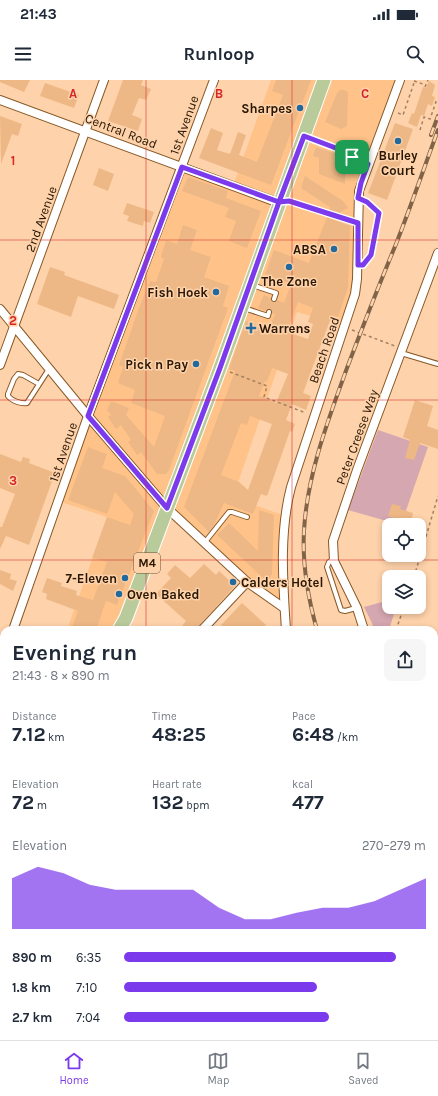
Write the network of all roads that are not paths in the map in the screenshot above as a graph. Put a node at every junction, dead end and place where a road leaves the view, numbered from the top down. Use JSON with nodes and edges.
{"nodes":[{"id":1,"x":104,"y":80,"type":"edge"},
{"id":2,"x":214,"y":80,"type":"edge"},
{"id":3,"x":324,"y":80,"type":"edge"},
{"id":4,"x":398,"y":81,"type":"edge"},
{"id":5,"x":0,"y":100,"type":"edge"},
{"id":6,"x":86,"y":131,"type":"junction"},
{"id":7,"x":304,"y":136,"type":"junction"},
{"id":8,"x":368,"y":164,"type":"junction"},
{"id":9,"x":182,"y":167,"type":"junction"},
{"id":10,"x":358,"y":198,"type":"junction"},
{"id":11,"x":279,"y":202,"type":"junction"},
{"id":12,"x":358,"y":223,"type":"junction"},
{"id":13,"x":438,"y":253,"type":"edge"},
{"id":14,"x":358,"y":265,"type":"junction"},
{"id":15,"x":250,"y":284,"type":"junction"},
{"id":16,"x":274,"y":299,"type":"dead end"},
{"id":17,"x":242,"y":307,"type":"junction"},
{"id":18,"x":0,"y":309,"type":"edge"},
{"id":19,"x":269,"y":312,"type":"dead end"},
{"id":20,"x":14,"y":326,"type":"junction"},
{"id":21,"x":402,"y":351,"type":"junction"},
{"id":22,"x":438,"y":364,"type":"edge"},
{"id":23,"x":0,"y":365,"type":"edge"},
{"id":24,"x":50,"y":368,"type":"junction"},
{"id":25,"x":40,"y":384,"type":"junction"},
{"id":26,"x":88,"y":416,"type":"junction"},
{"id":27,"x":167,"y":508,"type":"junction"},
{"id":28,"x":247,"y":517,"type":"dead end"},
{"id":29,"x":205,"y":542,"type":"junction"},
{"id":30,"x":334,"y":559,"type":"junction"},
{"id":31,"x":247,"y":582,"type":"junction"},
{"id":32,"x":284,"y":608,"type":"junction"},
{"id":33,"x":357,"y":608,"type":"junction"},
{"id":34,"x":125,"y":624,"type":"edge"},
{"id":35,"x":14,"y":626,"type":"edge"},
{"id":36,"x":206,"y":626,"type":"edge"},
{"id":37,"x":286,"y":626,"type":"edge"},
{"id":38,"x":363,"y":626,"type":"edge"}],
"edges":[{"from":1,"to":6,"type":"street","name":"2nd Avenue"},
{"from":2,"to":9,"type":"street","name":"1st Avenue"},
{"from":3,"to":7,"type":"main road","number":"M4"},
{"from":4,"to":8,"type":"street","name":"Beach Road"},
{"from":5,"to":6,"type":"street","name":"Central Road"},
{"from":6,"to":9,"type":"street","name":"Central Road"},
{"from":6,"to":20,"type":"street","name":"2nd Avenue"},
{"from":7,"to":8,"type":"lane"},
{"from":7,"to":11,"type":"main road","number":"M4"},
{"from":8,"to":10,"type":"street","name":"Beach Road"},
{"from":9,"to":11,"type":"street","name":"Central Road"},
{"from":9,"to":26,"type":"street","name":"1st Avenue"},
{"from":10,"to":12,"type":"street","name":"Beach Road"},
{"from":10,"to":14,"type":"lane"},
{"from":11,"to":12,"type":"lane"},
{"from":11,"to":15,"type":"main road","number":"M4"},
{"from":12,"to":14,"type":"street","name":"Beach Road"},
{"from":13,"to":21,"type":"street","name":"Peter Creese Way"},
{"from":14,"to":32,"type":"street","name":"Beach Road"},
{"from":15,"to":16,"type":"lane"},
{"from":15,"to":17,"type":"main road","number":"M4"},
{"from":17,"to":19,"type":"lane"},
{"from":17,"to":27,"type":"main road","number":"M4"},
{"from":18,"to":20,"type":"street"},
{"from":20,"to":23,"type":"street","name":"2nd Avenue"},
{"from":20,"to":24,"type":"street"},
{"from":21,"to":22,"type":"lane"},
{"from":21,"to":30,"type":"street","name":"Peter Creese Way"},
{"from":24,"to":25,"type":"lane"},
{"from":24,"to":26,"type":"street"},
{"from":25,"to":25,"type":"lane"},
{"from":26,"to":27,"type":"street"},
{"from":26,"to":35,"type":"street","name":"1st Avenue"},
{"from":27,"to":29,"type":"street"},
{"from":27,"to":34,"type":"main road","number":"M4"},
{"from":28,"to":29,"type":"lane"},
{"from":29,"to":31,"type":"street"},
{"from":30,"to":33,"type":"street","name":"Peter Creese Way"},
{"from":30,"to":33,"type":"lane"},
{"from":31,"to":32,"type":"street"},
{"from":31,"to":36,"type":"street"},
{"from":32,"to":37,"type":"street","name":"Beach Road"},
{"from":33,"to":38,"type":"street","name":"Peter Creese Way"}]}
